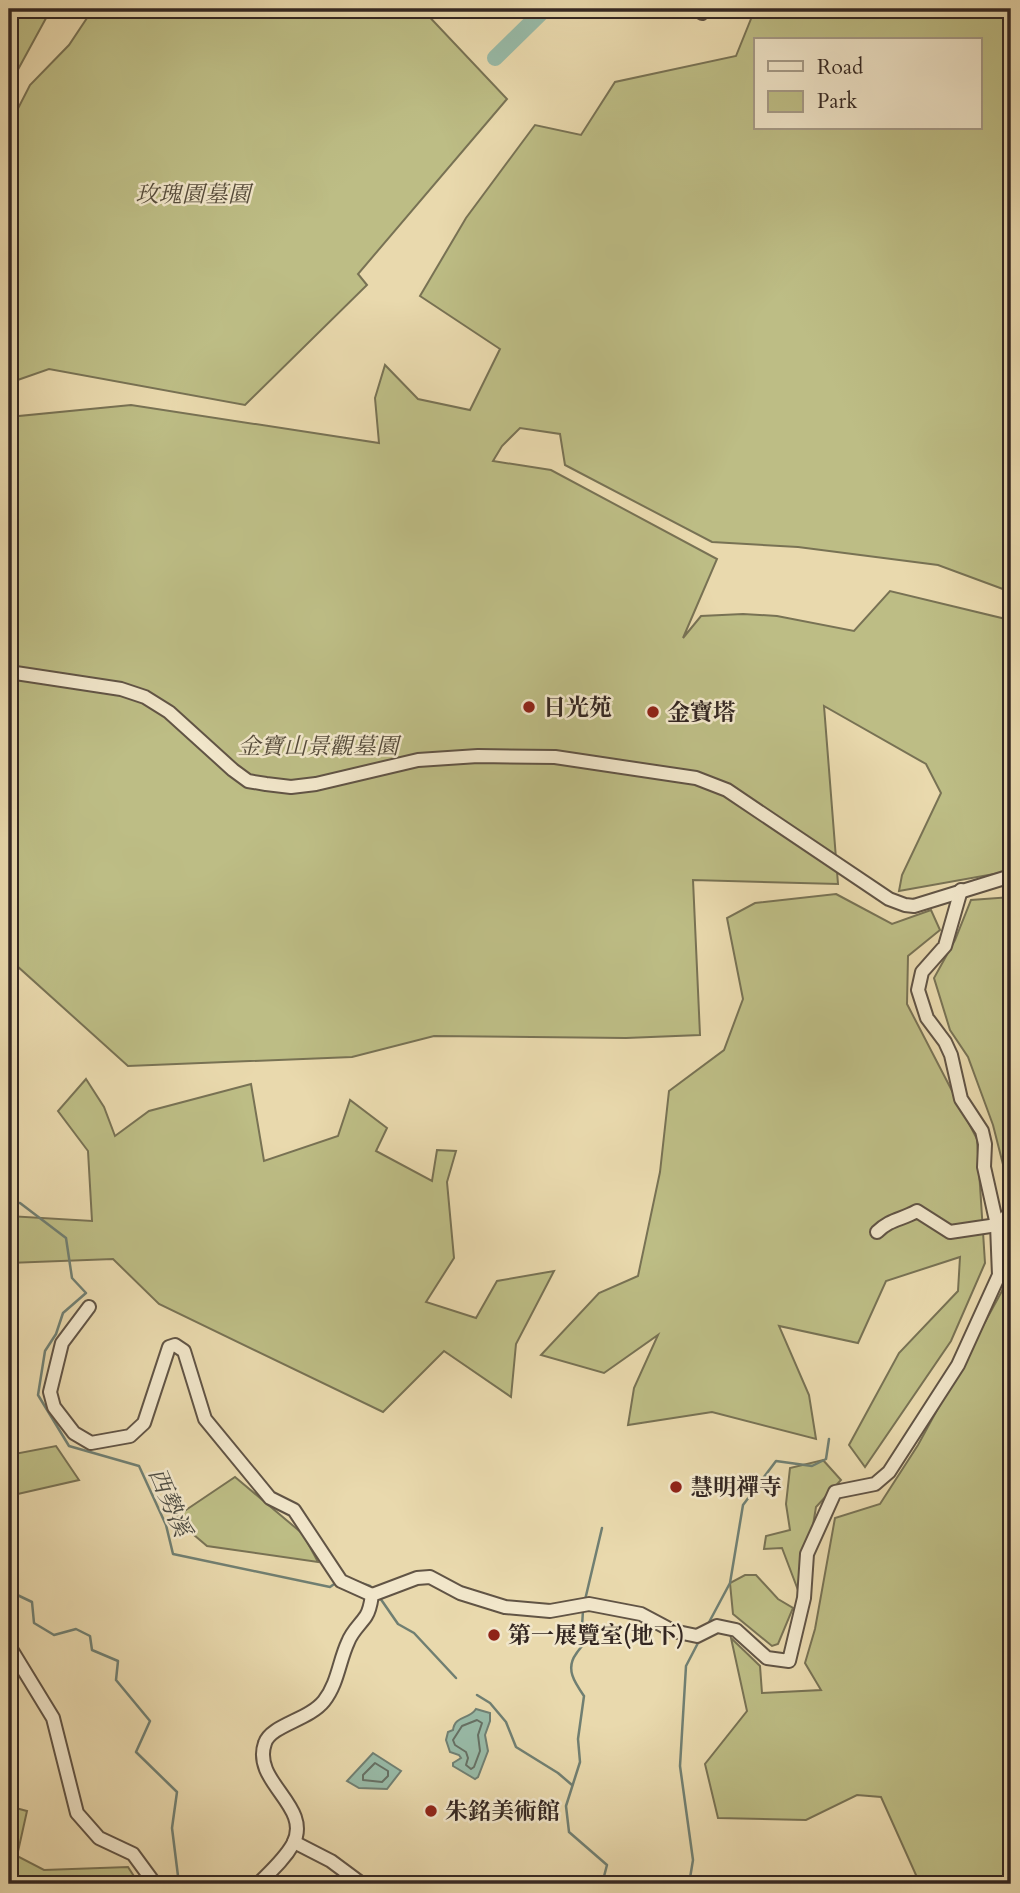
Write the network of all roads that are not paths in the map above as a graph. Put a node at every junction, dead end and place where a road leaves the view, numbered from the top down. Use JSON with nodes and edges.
{"nodes":[{"id":1,"x":9,"y":672,"type":"edge"},
{"id":2,"x":1011,"y":876,"type":"edge"},
{"id":3,"x":961,"y":890,"type":"junction"},
{"id":4,"x":1011,"y":1212,"type":"edge"},
{"id":5,"x":997,"y":1225,"type":"junction"},
{"id":6,"x":877,"y":1232,"type":"dead end"},
{"id":7,"x":89,"y":1307,"type":"dead end"},
{"id":8,"x":372,"y":1595,"type":"junction"},
{"id":9,"x":9,"y":1646,"type":"edge"},
{"id":10,"x":294,"y":1842,"type":"junction"},
{"id":11,"x":155,"y":1884,"type":"edge"},
{"id":12,"x":258,"y":1884,"type":"edge"},
{"id":13,"x":362,"y":1884,"type":"edge"}],
"edges":[{"from":1,"to":3,"type":"street"},
{"from":2,"to":3,"type":"street"},
{"from":3,"to":5,"type":"street"},
{"from":4,"to":5,"type":"street"},
{"from":5,"to":6,"type":"street"},
{"from":5,"to":8,"type":"street"},
{"from":7,"to":8,"type":"street"},
{"from":8,"to":10,"type":"street"},
{"from":9,"to":11,"type":"street"},
{"from":10,"to":12,"type":"street"},
{"from":10,"to":13,"type":"street"}]}
